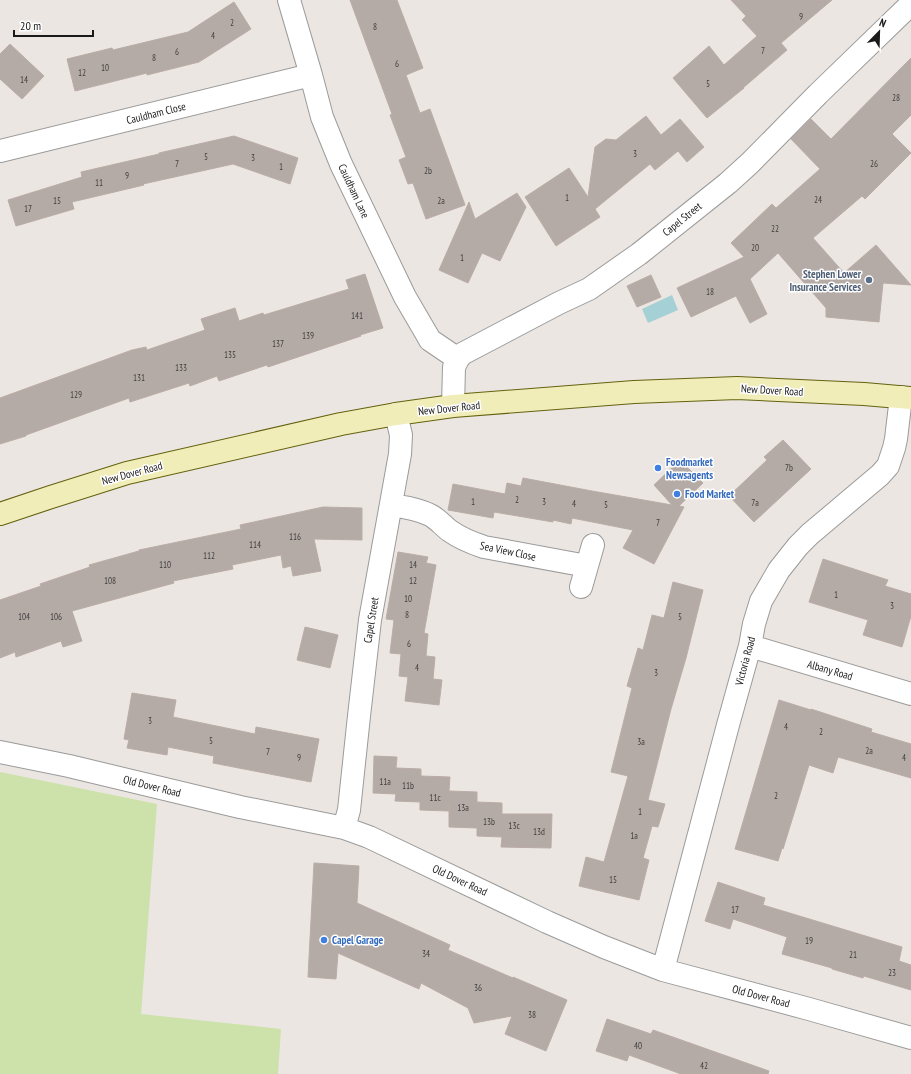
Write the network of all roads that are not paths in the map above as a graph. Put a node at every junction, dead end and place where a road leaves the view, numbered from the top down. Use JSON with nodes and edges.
{"nodes":[{"id":1,"x":289,"y":0,"type":"edge"},
{"id":2,"x":911,"y":4,"type":"edge"},
{"id":3,"x":311,"y":75,"type":"junction"},
{"id":4,"x":0,"y":151,"type":"edge"},
{"id":5,"x":458,"y":359,"type":"junction"},
{"id":6,"x":906,"y":398,"type":"edge"},
{"id":7,"x":453,"y":406,"type":"junction"},
{"id":8,"x":396,"y":414,"type":"junction"},
{"id":9,"x":391,"y":505,"type":"junction"},
{"id":10,"x":0,"y":514,"type":"edge"},
{"id":11,"x":593,"y":545,"type":"dead end"},
{"id":12,"x":587,"y":566,"type":"junction"},
{"id":13,"x":581,"y":587,"type":"dead end"},
{"id":14,"x":750,"y":646,"type":"junction"},
{"id":15,"x":911,"y":694,"type":"edge"},
{"id":16,"x":0,"y":752,"type":"edge"},
{"id":17,"x":344,"y":828,"type":"junction"},
{"id":18,"x":663,"y":970,"type":"junction"},
{"id":19,"x":911,"y":1038,"type":"edge"}],
"edges":[{"from":1,"to":3,"type":"street","name":"Cauldham Lane"},
{"from":2,"to":5,"type":"street","name":"Capel Street"},
{"from":3,"to":4,"type":"street","name":"Cauldham Close"},
{"from":3,"to":5,"type":"street","name":"Cauldham Lane"},
{"from":5,"to":7,"type":"street"},
{"from":6,"to":7,"type":"main road","name":"New Dover Road"},
{"from":6,"to":14,"type":"street","name":"Victoria Road"},
{"from":7,"to":8,"type":"main road","name":"New Dover Road"},
{"from":8,"to":9,"type":"street","name":"Capel Street"},
{"from":8,"to":10,"type":"main road","name":"New Dover Road"},
{"from":9,"to":12,"type":"street","name":"Sea View Close"},
{"from":9,"to":17,"type":"street","name":"Capel Street"},
{"from":11,"to":12,"type":"street"},
{"from":12,"to":13,"type":"street"},
{"from":14,"to":15,"type":"street","name":"Albany Road"},
{"from":14,"to":18,"type":"street","name":"Victoria Road"},
{"from":16,"to":17,"type":"street","name":"Old Dover Road"},
{"from":17,"to":18,"type":"street","name":"Old Dover Road"},
{"from":18,"to":19,"type":"street","name":"Old Dover Road"}]}
